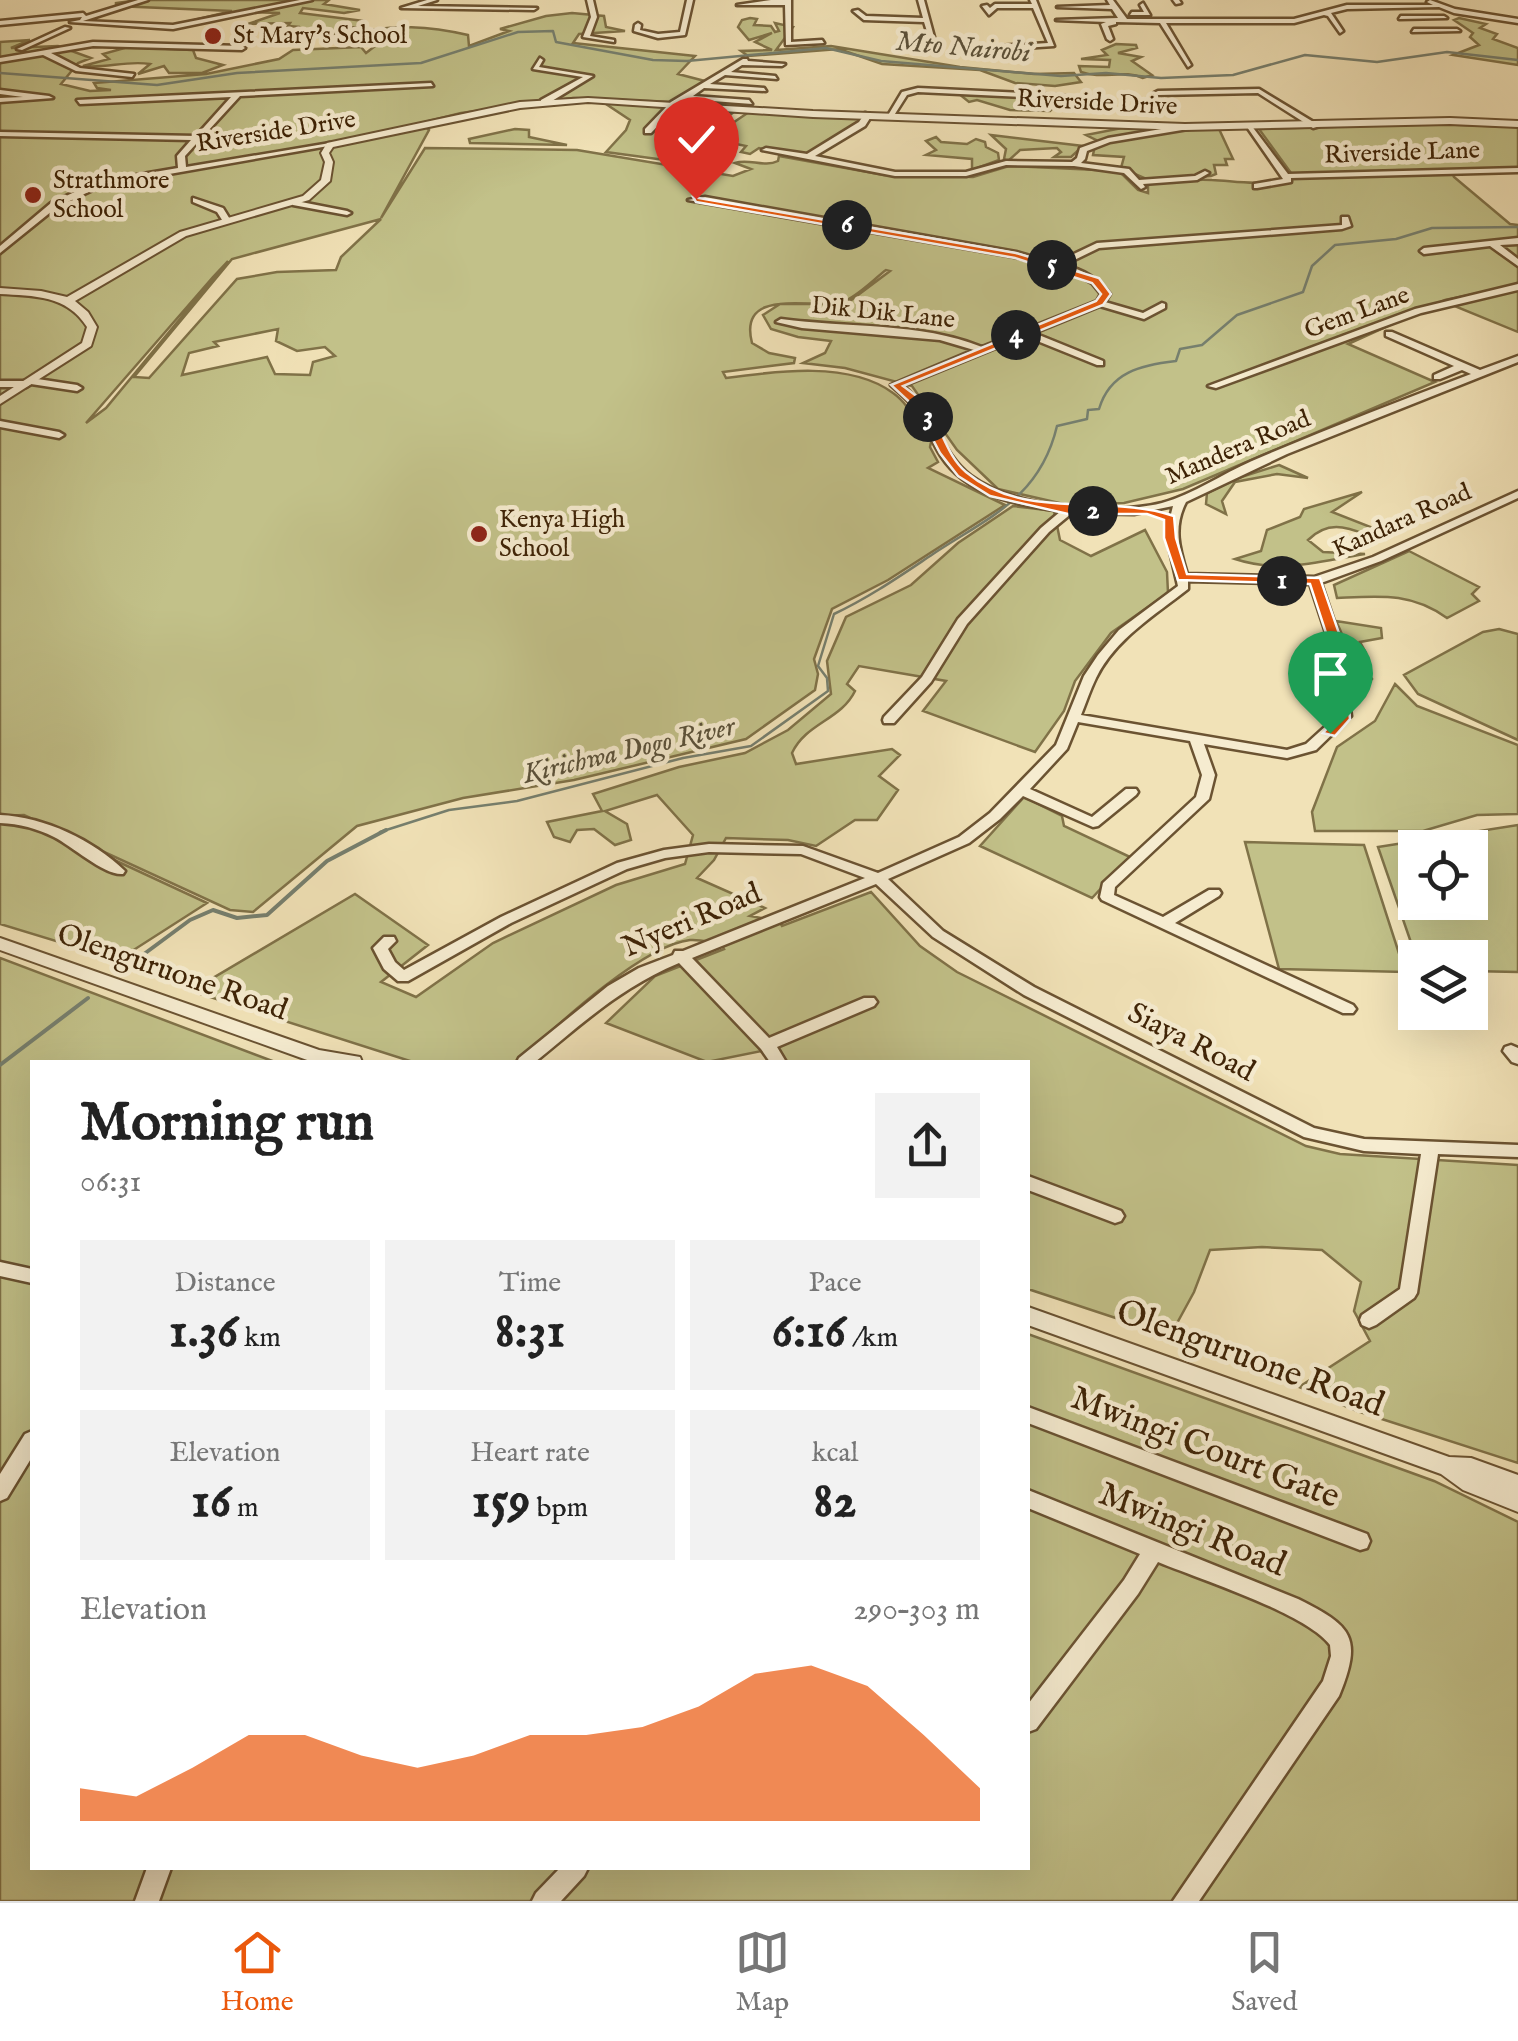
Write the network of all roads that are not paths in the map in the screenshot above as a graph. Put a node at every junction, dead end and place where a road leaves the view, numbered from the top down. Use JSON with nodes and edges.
{"nodes":[{"id":1,"x":144,"y":0,"type":"edge"},
{"id":2,"x":309,"y":0,"type":"edge"},
{"id":3,"x":434,"y":0,"type":"edge"},
{"id":4,"x":590,"y":0,"type":"edge"},
{"id":5,"x":690,"y":0,"type":"edge"},
{"id":6,"x":921,"y":0,"type":"edge"},
{"id":7,"x":1429,"y":0,"type":"edge"},
{"id":8,"x":785,"y":2,"type":"edge"},
{"id":9,"x":1034,"y":3,"type":"edge"},
{"id":10,"x":1143,"y":5,"type":"dead end"},
{"id":11,"x":985,"y":6,"type":"dead end"},
{"id":12,"x":1163,"y":6,"type":"dead end"},
{"id":13,"x":1436,"y":6,"type":"junction"},
{"id":14,"x":534,"y":8,"type":"dead end"},
{"id":15,"x":1060,"y":8,"type":"dead end"},
{"id":16,"x":856,"y":11,"type":"dead end"},
{"id":17,"x":1116,"y":11,"type":"edge"},
{"id":18,"x":97,"y":14,"type":"junction"},
{"id":19,"x":1326,"y":14,"type":"junction"},
{"id":20,"x":1356,"y":14,"type":"dead end"},
{"id":21,"x":776,"y":16,"type":"dead end"},
{"id":22,"x":789,"y":16,"type":"junction"},
{"id":23,"x":926,"y":20,"type":"junction"},
{"id":24,"x":1166,"y":21,"type":"junction"},
{"id":25,"x":1404,"y":21,"type":"dead end"},
{"id":26,"x":1518,"y":22,"type":"edge"},
{"id":27,"x":0,"y":23,"type":"edge"},
{"id":28,"x":71,"y":25,"type":"junction"},
{"id":29,"x":638,"y":25,"type":"dead end"},
{"id":30,"x":1340,"y":31,"type":"dead end"},
{"id":31,"x":1414,"y":31,"type":"dead end"},
{"id":32,"x":1425,"y":38,"type":"dead end"},
{"id":33,"x":1464,"y":38,"type":"dead end"},
{"id":34,"x":612,"y":41,"type":"dead end"},
{"id":35,"x":822,"y":42,"type":"dead end"},
{"id":36,"x":11,"y":45,"type":"dead end"},
{"id":37,"x":34,"y":45,"type":"junction"},
{"id":38,"x":935,"y":47,"type":"dead end"},
{"id":39,"x":242,"y":48,"type":"dead end"},
{"id":40,"x":57,"y":50,"type":"junction"},
{"id":41,"x":44,"y":52,"type":"junction"},
{"id":42,"x":999,"y":53,"type":"dead end"},
{"id":43,"x":0,"y":58,"type":"edge"},
{"id":44,"x":540,"y":60,"type":"dead end"},
{"id":45,"x":782,"y":64,"type":"dead end"},
{"id":46,"x":1188,"y":65,"type":"dead end"},
{"id":47,"x":722,"y":73,"type":"junction"},
{"id":48,"x":132,"y":75,"type":"dead end"},
{"id":49,"x":774,"y":78,"type":"dead end"},
{"id":50,"x":706,"y":83,"type":"junction"},
{"id":51,"x":430,"y":84,"type":"dead end"},
{"id":52,"x":764,"y":90,"type":"dead end"},
{"id":53,"x":0,"y":92,"type":"edge"},
{"id":54,"x":1158,"y":93,"type":"dead end"},
{"id":55,"x":237,"y":95,"type":"junction"},
{"id":56,"x":1026,"y":96,"type":"dead end"},
{"id":57,"x":684,"y":97,"type":"junction"},
{"id":58,"x":0,"y":100,"type":"edge"},
{"id":59,"x":80,"y":102,"type":"dead end"},
{"id":60,"x":544,"y":102,"type":"junction"},
{"id":61,"x":749,"y":102,"type":"dead end"},
{"id":62,"x":674,"y":104,"type":"junction"},
{"id":63,"x":868,"y":115,"type":"junction"},
{"id":64,"x":890,"y":116,"type":"junction"},
{"id":65,"x":1517,"y":125,"type":"edge"},
{"id":66,"x":1316,"y":126,"type":"junction"},
{"id":67,"x":1185,"y":127,"type":"junction"},
{"id":68,"x":1251,"y":127,"type":"junction"},
{"id":69,"x":648,"y":131,"type":"dead end"},
{"id":70,"x":0,"y":134,"type":"edge"},
{"id":71,"x":197,"y":138,"type":"junction"},
{"id":72,"x":330,"y":145,"type":"junction"},
{"id":73,"x":766,"y":150,"type":"dead end"},
{"id":74,"x":808,"y":157,"type":"junction"},
{"id":75,"x":1074,"y":164,"type":"junction"},
{"id":76,"x":182,"y":168,"type":"junction"},
{"id":77,"x":1518,"y":170,"type":"edge"},
{"id":78,"x":1205,"y":173,"type":"dead end"},
{"id":79,"x":1288,"y":176,"type":"junction"},
{"id":80,"x":1257,"y":186,"type":"dead end"},
{"id":81,"x":196,"y":200,"type":"dead end"},
{"id":82,"x":692,"y":200,"type":"dead end"},
{"id":83,"x":296,"y":203,"type":"junction"},
{"id":84,"x":330,"y":210,"type":"junction"},
{"id":85,"x":346,"y":213,"type":"dead end"},
{"id":86,"x":1344,"y":218,"type":"dead end"},
{"id":87,"x":321,"y":220,"type":"dead end"},
{"id":88,"x":227,"y":221,"type":"junction"},
{"id":89,"x":1518,"y":241,"type":"edge"},
{"id":90,"x":1492,"y":243,"type":"junction"},
{"id":91,"x":0,"y":250,"type":"edge"},
{"id":92,"x":1424,"y":252,"type":"dead end"},
{"id":93,"x":1518,"y":263,"type":"edge"},
{"id":94,"x":1055,"y":266,"type":"junction"},
{"id":95,"x":1518,"y":288,"type":"edge"},
{"id":96,"x":0,"y":291,"type":"edge"},
{"id":97,"x":70,"y":300,"type":"junction"},
{"id":98,"x":1100,"y":303,"type":"junction"},
{"id":99,"x":1162,"y":306,"type":"dead end"},
{"id":100,"x":1144,"y":316,"type":"junction"},
{"id":101,"x":910,"y":319,"type":"dead end"},
{"id":102,"x":781,"y":322,"type":"dead end"},
{"id":103,"x":1128,"y":325,"type":"dead end"},
{"id":104,"x":1022,"y":332,"type":"junction"},
{"id":105,"x":1389,"y":334,"type":"dead end"},
{"id":106,"x":905,"y":335,"type":"junction"},
{"id":107,"x":979,"y":349,"type":"junction"},
{"id":108,"x":1518,"y":359,"type":"edge"},
{"id":109,"x":1100,"y":362,"type":"dead end"},
{"id":110,"x":1463,"y":366,"type":"junction"},
{"id":111,"x":1480,"y":374,"type":"junction"},
{"id":112,"x":1438,"y":376,"type":"dead end"},
{"id":113,"x":29,"y":383,"type":"junction"},
{"id":114,"x":0,"y":384,"type":"edge"},
{"id":115,"x":1213,"y":386,"type":"dead end"},
{"id":116,"x":77,"y":388,"type":"dead end"},
{"id":117,"x":0,"y":401,"type":"edge"},
{"id":118,"x":0,"y":424,"type":"edge"},
{"id":119,"x":59,"y":435,"type":"dead end"},
{"id":120,"x":1518,"y":494,"type":"edge"},
{"id":121,"x":1180,"y":501,"type":"junction"},
{"id":122,"x":1068,"y":510,"type":"junction"},
{"id":123,"x":1130,"y":510,"type":"junction"},
{"id":124,"x":1170,"y":518,"type":"junction"},
{"id":125,"x":1182,"y":577,"type":"junction"},
{"id":126,"x":1316,"y":580,"type":"junction"},
{"id":127,"x":1076,"y":718,"type":"junction"},
{"id":128,"x":889,"y":720,"type":"dead end"},
{"id":129,"x":1196,"y":740,"type":"junction"},
{"id":130,"x":1022,"y":790,"type":"junction"},
{"id":131,"x":1131,"y":792,"type":"dead end"},
{"id":132,"x":0,"y":819,"type":"edge"},
{"id":133,"x":118,"y":871,"type":"dead end"},
{"id":134,"x":879,"y":878,"type":"junction"},
{"id":135,"x":1214,"y":893,"type":"dead end"},
{"id":136,"x":1162,"y":924,"type":"junction"},
{"id":137,"x":390,"y":941,"type":"dead end"},
{"id":138,"x":0,"y":944,"type":"edge"},
{"id":139,"x":680,"y":955,"type":"junction"},
{"id":140,"x":869,"y":1002,"type":"dead end"},
{"id":141,"x":1348,"y":1009,"type":"dead end"},
{"id":142,"x":767,"y":1045,"type":"junction"},
{"id":143,"x":543,"y":1055,"type":"edge"},
{"id":144,"x":318,"y":1059,"type":"edge"},
{"id":145,"x":777,"y":1060,"type":"edge"},
{"id":146,"x":1431,"y":1146,"type":"junction"},
{"id":147,"x":1518,"y":1151,"type":"edge"},
{"id":148,"x":1030,"y":1184,"type":"edge"},
{"id":149,"x":1115,"y":1216,"type":"dead end"},
{"id":150,"x":0,"y":1269,"type":"edge"},
{"id":151,"x":30,"y":1276,"type":"edge"},
{"id":152,"x":1030,"y":1317,"type":"edge"},
{"id":153,"x":1369,"y":1320,"type":"dead end"},
{"id":154,"x":1030,"y":1416,"type":"edge"},
{"id":155,"x":30,"y":1443,"type":"edge"},
{"id":156,"x":1449,"y":1467,"type":"junction"},
{"id":157,"x":1518,"y":1485,"type":"edge"},
{"id":158,"x":0,"y":1492,"type":"edge"},
{"id":159,"x":1030,"y":1500,"type":"edge"},
{"id":160,"x":1518,"y":1500,"type":"edge"},
{"id":161,"x":1360,"y":1541,"type":"dead end"},
{"id":162,"x":1155,"y":1548,"type":"junction"},
{"id":163,"x":1032,"y":1708,"type":"edge"},
{"id":164,"x":158,"y":1870,"type":"edge"},
{"id":165,"x":574,"y":1870,"type":"edge"},
{"id":166,"x":147,"y":1901,"type":"edge"},
{"id":167,"x":544,"y":1901,"type":"edge"},
{"id":168,"x":1185,"y":1901,"type":"edge"}],
"edges":[{"from":1,"to":18,"type":"street"},
{"from":2,"to":28,"type":"street"},
{"from":3,"to":14,"type":"street"},
{"from":4,"to":34,"type":"street"},
{"from":5,"to":29,"type":"street"},
{"from":6,"to":23,"type":"street"},
{"from":7,"to":13,"type":"street"},
{"from":8,"to":8,"type":"street"},
{"from":8,"to":22,"type":"street"},
{"from":9,"to":11,"type":"street"},
{"from":9,"to":42,"type":"street"},
{"from":10,"to":17,"type":"street"},
{"from":12,"to":24,"type":"street"},
{"from":13,"to":19,"type":"street"},
{"from":13,"to":26,"type":"street"},
{"from":15,"to":17,"type":"street"},
{"from":16,"to":23,"type":"street"},
{"from":17,"to":17,"type":"street"},
{"from":17,"to":24,"type":"street"},
{"from":18,"to":27,"type":"street"},
{"from":18,"to":28,"type":"street"},
{"from":19,"to":20,"type":"street"},
{"from":19,"to":24,"type":"street"},
{"from":19,"to":30,"type":"street"},
{"from":21,"to":22,"type":"street"},
{"from":22,"to":35,"type":"street"},
{"from":23,"to":38,"type":"street"},
{"from":24,"to":46,"type":"street"},
{"from":25,"to":31,"type":"street"},
{"from":28,"to":37,"type":"street"},
{"from":32,"to":33,"type":"street"},
{"from":36,"to":37,"type":"street"},
{"from":37,"to":40,"type":"street"},
{"from":37,"to":43,"type":"street"},
{"from":39,"to":40,"type":"street"},
{"from":40,"to":41,"type":"street"},
{"from":41,"to":43,"type":"street"},
{"from":41,"to":48,"type":"street"},
{"from":44,"to":60,"type":"street"},
{"from":45,"to":47,"type":"street"},
{"from":47,"to":49,"type":"street"},
{"from":47,"to":50,"type":"street"},
{"from":50,"to":52,"type":"street"},
{"from":50,"to":57,"type":"street"},
{"from":51,"to":55,"type":"street"},
{"from":53,"to":58,"type":"street"},
{"from":54,"to":66,"type":"street"},
{"from":55,"to":59,"type":"street"},
{"from":55,"to":71,"type":"street"},
{"from":56,"to":64,"type":"street"},
{"from":57,"to":61,"type":"street"},
{"from":57,"to":62,"type":"street"},
{"from":60,"to":62,"type":"street","name":"Riverside Drive"},
{"from":60,"to":72,"type":"street","name":"Riverside Drive"},
{"from":62,"to":63,"type":"street","name":"Riverside Drive"},
{"from":62,"to":69,"type":"street"},
{"from":63,"to":64,"type":"street","name":"Riverside Drive"},
{"from":63,"to":74,"type":"street"},
{"from":64,"to":67,"type":"street","name":"Riverside Drive"},
{"from":65,"to":66,"type":"street","name":"Riverside Drive"},
{"from":66,"to":68,"type":"street","name":"Riverside Drive"},
{"from":67,"to":68,"type":"street","name":"Riverside Drive"},
{"from":67,"to":75,"type":"street"},
{"from":68,"to":79,"type":"street"},
{"from":70,"to":71,"type":"street"},
{"from":71,"to":76,"type":"street"},
{"from":72,"to":76,"type":"street","name":"Riverside Drive"},
{"from":72,"to":83,"type":"street"},
{"from":73,"to":74,"type":"street"},
{"from":74,"to":75,"type":"street"},
{"from":75,"to":78,"type":"street"},
{"from":76,"to":91,"type":"street","name":"Riverside Drive"},
{"from":77,"to":79,"type":"street","name":"Riverside Lane"},
{"from":79,"to":80,"type":"street","name":"Riverside Lane"},
{"from":81,"to":88,"type":"street"},
{"from":82,"to":94,"type":"street"},
{"from":83,"to":84,"type":"street"},
{"from":83,"to":88,"type":"street"},
{"from":84,"to":85,"type":"street"},
{"from":84,"to":87,"type":"street"},
{"from":86,"to":94,"type":"street"},
{"from":88,"to":97,"type":"street"},
{"from":89,"to":90,"type":"street"},
{"from":90,"to":92,"type":"street"},
{"from":90,"to":93,"type":"street"},
{"from":94,"to":98,"type":"street"},
{"from":95,"to":115,"type":"street","name":"Gem Lane"},
{"from":96,"to":97,"type":"street"},
{"from":97,"to":113,"type":"street"},
{"from":98,"to":100,"type":"street"},
{"from":98,"to":104,"type":"street"},
{"from":99,"to":100,"type":"street"},
{"from":100,"to":103,"type":"street"},
{"from":101,"to":106,"type":"street"},
{"from":102,"to":106,"type":"street","name":"Dik Dik Lane"},
{"from":104,"to":107,"type":"street"},
{"from":104,"to":109,"type":"street"},
{"from":105,"to":110,"type":"street"},
{"from":106,"to":107,"type":"street","name":"Dik Dik Lane"},
{"from":107,"to":122,"type":"street","name":"Mandera Road"},
{"from":108,"to":111,"type":"street","name":"Mandera Road"},
{"from":110,"to":111,"type":"street"},
{"from":110,"to":112,"type":"street"},
{"from":111,"to":121,"type":"street","name":"Mandera Road"},
{"from":113,"to":114,"type":"street"},
{"from":113,"to":116,"type":"street"},
{"from":113,"to":117,"type":"street"},
{"from":118,"to":119,"type":"street"},
{"from":120,"to":126,"type":"street","name":"Kandara Road"},
{"from":121,"to":123,"type":"street","name":"Mandera Road"},
{"from":121,"to":124,"type":"street"},
{"from":122,"to":123,"type":"street","name":"Mandera Road"},
{"from":122,"to":128,"type":"street"},
{"from":123,"to":124,"type":"street"},
{"from":124,"to":125,"type":"street"},
{"from":125,"to":126,"type":"street","name":"Kandara Road"},
{"from":125,"to":127,"type":"street","name":"Nyeri Road"},
{"from":126,"to":129,"type":"street"},
{"from":127,"to":129,"type":"street"},
{"from":127,"to":130,"type":"street","name":"Nyeri Road"},
{"from":129,"to":136,"type":"street"},
{"from":130,"to":131,"type":"street"},
{"from":130,"to":134,"type":"street","name":"Nyeri Road"},
{"from":132,"to":133,"type":"street"},
{"from":134,"to":137,"type":"street"},
{"from":134,"to":139,"type":"street","name":"Nyeri Road"},
{"from":134,"to":146,"type":"street","name":"Siaya Road"},
{"from":135,"to":136,"type":"street"},
{"from":136,"to":141,"type":"street"},
{"from":138,"to":144,"type":"street","name":"Olenguruone Road"},
{"from":139,"to":142,"type":"street"},
{"from":139,"to":143,"type":"street","name":"Nyeri Road"},
{"from":140,"to":142,"type":"street"},
{"from":142,"to":145,"type":"street"},
{"from":146,"to":147,"type":"street","name":"Siaya Road"},
{"from":146,"to":153,"type":"street"},
{"from":148,"to":149,"type":"street"},
{"from":150,"to":151,"type":"street"},
{"from":152,"to":156,"type":"street","name":"Olenguruone Road"},
{"from":154,"to":161,"type":"street","name":"Mwingi Court Gate"},
{"from":155,"to":158,"type":"street"},
{"from":156,"to":157,"type":"street","name":"Olenguruone Road"},
{"from":156,"to":160,"type":"street","name":"Olenguruone Road"},
{"from":159,"to":162,"type":"street","name":"Mwingi Road"},
{"from":162,"to":163,"type":"street"},
{"from":162,"to":168,"type":"street","name":"Mwingi Road"},
{"from":164,"to":166,"type":"street"},
{"from":165,"to":167,"type":"street"}]}
